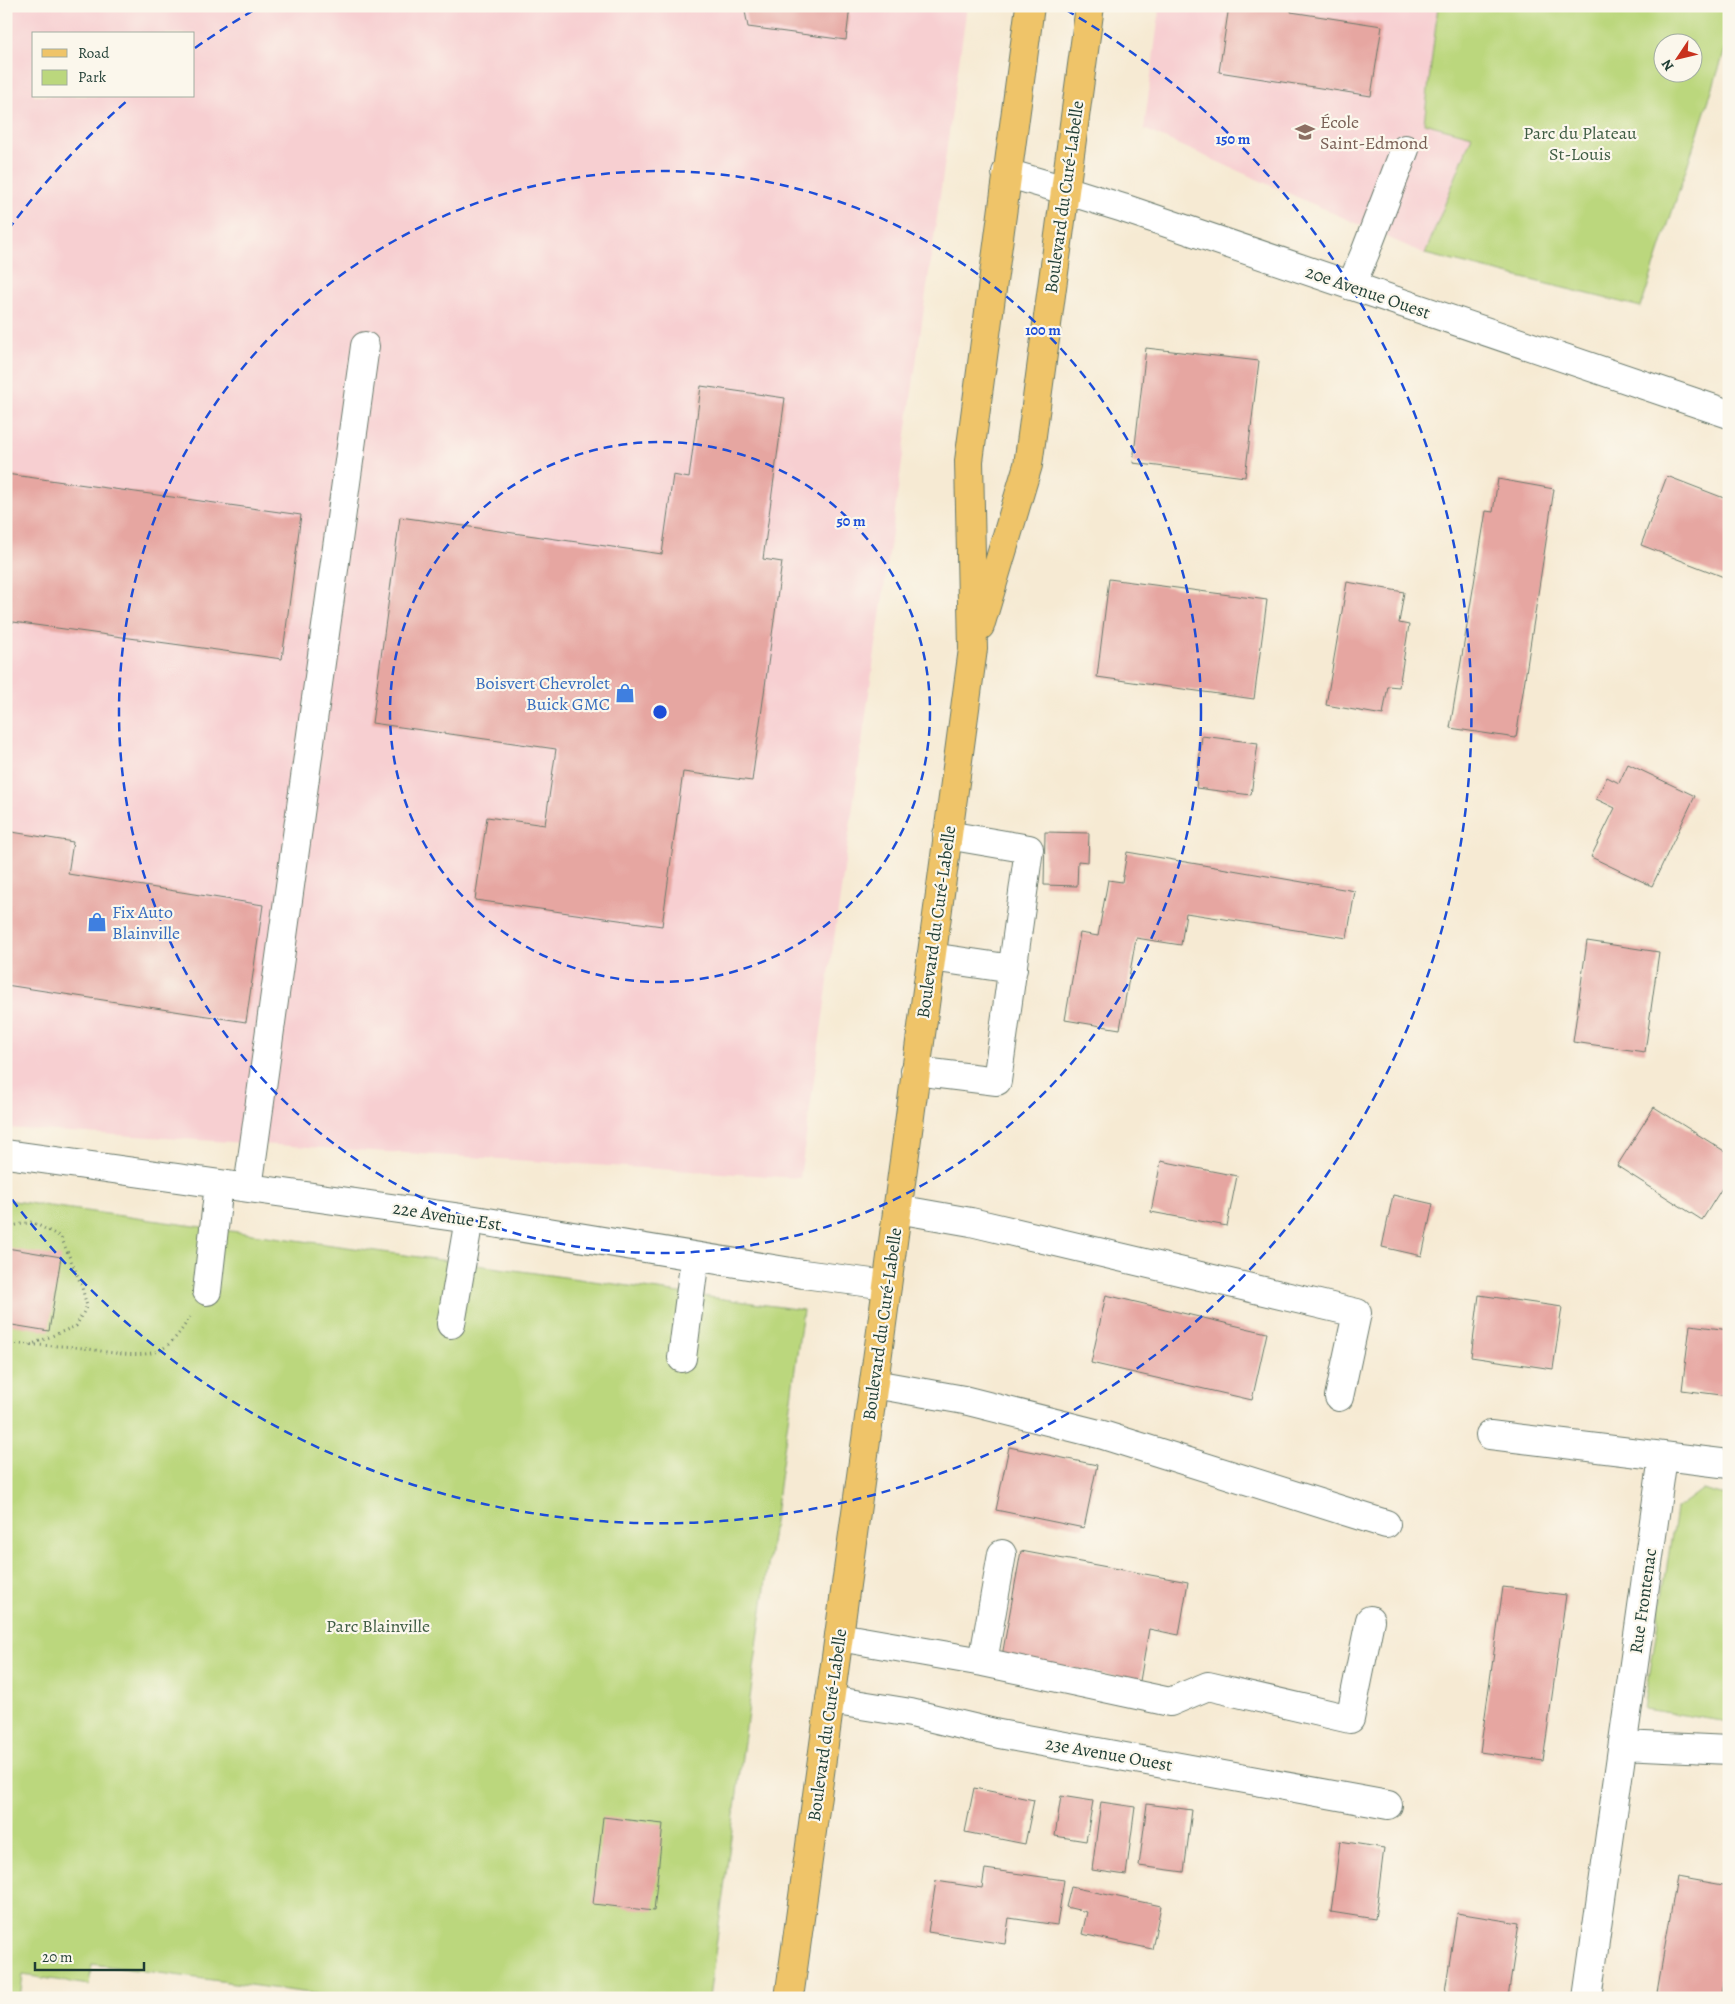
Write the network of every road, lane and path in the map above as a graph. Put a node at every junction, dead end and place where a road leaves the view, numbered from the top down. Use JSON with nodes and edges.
{"nodes":[{"id":1,"x":1030,"y":6,"type":"edge"},
{"id":2,"x":1090,"y":6,"type":"edge"},
{"id":3,"x":1405,"y":149,"type":"dead end"},
{"id":4,"x":1006,"y":173,"type":"junction"},
{"id":5,"x":1065,"y":190,"type":"junction"},
{"id":6,"x":1351,"y":286,"type":"junction"},
{"id":7,"x":366,"y":346,"type":"dead end"},
{"id":8,"x":1729,"y":414,"type":"edge"},
{"id":9,"x":973,"y":649,"type":"junction"},
{"id":10,"x":947,"y":835,"type":"junction"},
{"id":11,"x":931,"y":957,"type":"junction"},
{"id":12,"x":1013,"y":969,"type":"junction"},
{"id":13,"x":915,"y":1071,"type":"junction"},
{"id":14,"x":6,"y":1154,"type":"edge"},
{"id":15,"x":219,"y":1184,"type":"junction"},
{"id":16,"x":248,"y":1188,"type":"junction"},
{"id":17,"x":897,"y":1209,"type":"junction"},
{"id":18,"x":469,"y":1218,"type":"junction"},
{"id":19,"x":6,"y":1227,"type":"edge"},
{"id":20,"x":695,"y":1257,"type":"junction"},
{"id":21,"x":887,"y":1286,"type":"junction"},
{"id":22,"x":207,"y":1291,"type":"joint"},
{"id":23,"x":451,"y":1324,"type":"dead end"},
{"id":24,"x":6,"y":1342,"type":"edge"},
{"id":25,"x":27,"y":1346,"type":"junction"},
{"id":26,"x":682,"y":1358,"type":"dead end"},
{"id":27,"x":874,"y":1384,"type":"junction"},
{"id":28,"x":1339,"y":1397,"type":"dead end"},
{"id":29,"x":1490,"y":1435,"type":"dead end"},
{"id":30,"x":1663,"y":1457,"type":"junction"},
{"id":31,"x":1729,"y":1464,"type":"edge"},
{"id":32,"x":1386,"y":1524,"type":"dead end"},
{"id":33,"x":1002,"y":1554,"type":"dead end"},
{"id":34,"x":1370,"y":1620,"type":"dead end"},
{"id":35,"x":839,"y":1637,"type":"junction"},
{"id":36,"x":983,"y":1662,"type":"junction"},
{"id":37,"x":830,"y":1700,"type":"junction"},
{"id":38,"x":1622,"y":1745,"type":"junction"},
{"id":39,"x":1729,"y":1750,"type":"edge"},
{"id":40,"x":1388,"y":1805,"type":"dead end"},
{"id":41,"x":789,"y":1998,"type":"edge"},
{"id":42,"x":1587,"y":1998,"type":"edge"}],
"edges":[{"from":1,"to":4,"type":"main road","name":"Boulevard du Curé-Labelle"},
{"from":2,"to":5,"type":"main road","name":"Boulevard du Curé-Labelle"},
{"from":3,"to":6,"type":"street"},
{"from":4,"to":5,"type":"street","name":"20e Avenue Ouest"},
{"from":4,"to":9,"type":"main road","name":"Boulevard du Curé-Labelle"},
{"from":5,"to":6,"type":"street","name":"20e Avenue Ouest"},
{"from":5,"to":9,"type":"main road","name":"Boulevard du Curé-Labelle"},
{"from":6,"to":8,"type":"street","name":"20e Avenue Ouest"},
{"from":7,"to":16,"type":"street"},
{"from":9,"to":10,"type":"main road","name":"Boulevard du Curé-Labelle"},
{"from":10,"to":11,"type":"main road","name":"Boulevard du Curé-Labelle"},
{"from":10,"to":12,"type":"street"},
{"from":11,"to":12,"type":"street"},
{"from":11,"to":13,"type":"main road","name":"Boulevard du Curé-Labelle"},
{"from":12,"to":13,"type":"street"},
{"from":13,"to":17,"type":"main road","name":"Boulevard du Curé-Labelle"},
{"from":14,"to":15,"type":"street","name":"22e Avenue Est"},
{"from":15,"to":16,"type":"street","name":"22e Avenue Est"},
{"from":15,"to":22,"type":"street"},
{"from":16,"to":18,"type":"street","name":"22e Avenue Est"},
{"from":17,"to":21,"type":"main road","name":"Boulevard du Curé-Labelle"},
{"from":17,"to":28,"type":"street"},
{"from":18,"to":20,"type":"street","name":"22e Avenue Est"},
{"from":18,"to":23,"type":"street"},
{"from":19,"to":25,"type":"path"},
{"from":20,"to":21,"type":"street","name":"22e Avenue Est"},
{"from":20,"to":26,"type":"street"},
{"from":21,"to":27,"type":"main road","name":"Boulevard du Curé-Labelle"},
{"from":22,"to":25,"type":"path"},
{"from":24,"to":25,"type":"path"},
{"from":27,"to":32,"type":"street"},
{"from":27,"to":35,"type":"main road","name":"Boulevard du Curé-Labelle"},
{"from":29,"to":30,"type":"street"},
{"from":30,"to":31,"type":"street"},
{"from":30,"to":38,"type":"street","name":"Rue Frontenac"},
{"from":33,"to":36,"type":"street"},
{"from":34,"to":36,"type":"street"},
{"from":35,"to":36,"type":"street"},
{"from":35,"to":37,"type":"main road","name":"Boulevard du Curé-Labelle"},
{"from":37,"to":40,"type":"street","name":"23e Avenue Ouest"},
{"from":37,"to":41,"type":"main road","name":"Boulevard du Curé-Labelle"},
{"from":38,"to":39,"type":"street"},
{"from":38,"to":42,"type":"street","name":"Rue Frontenac"}]}
